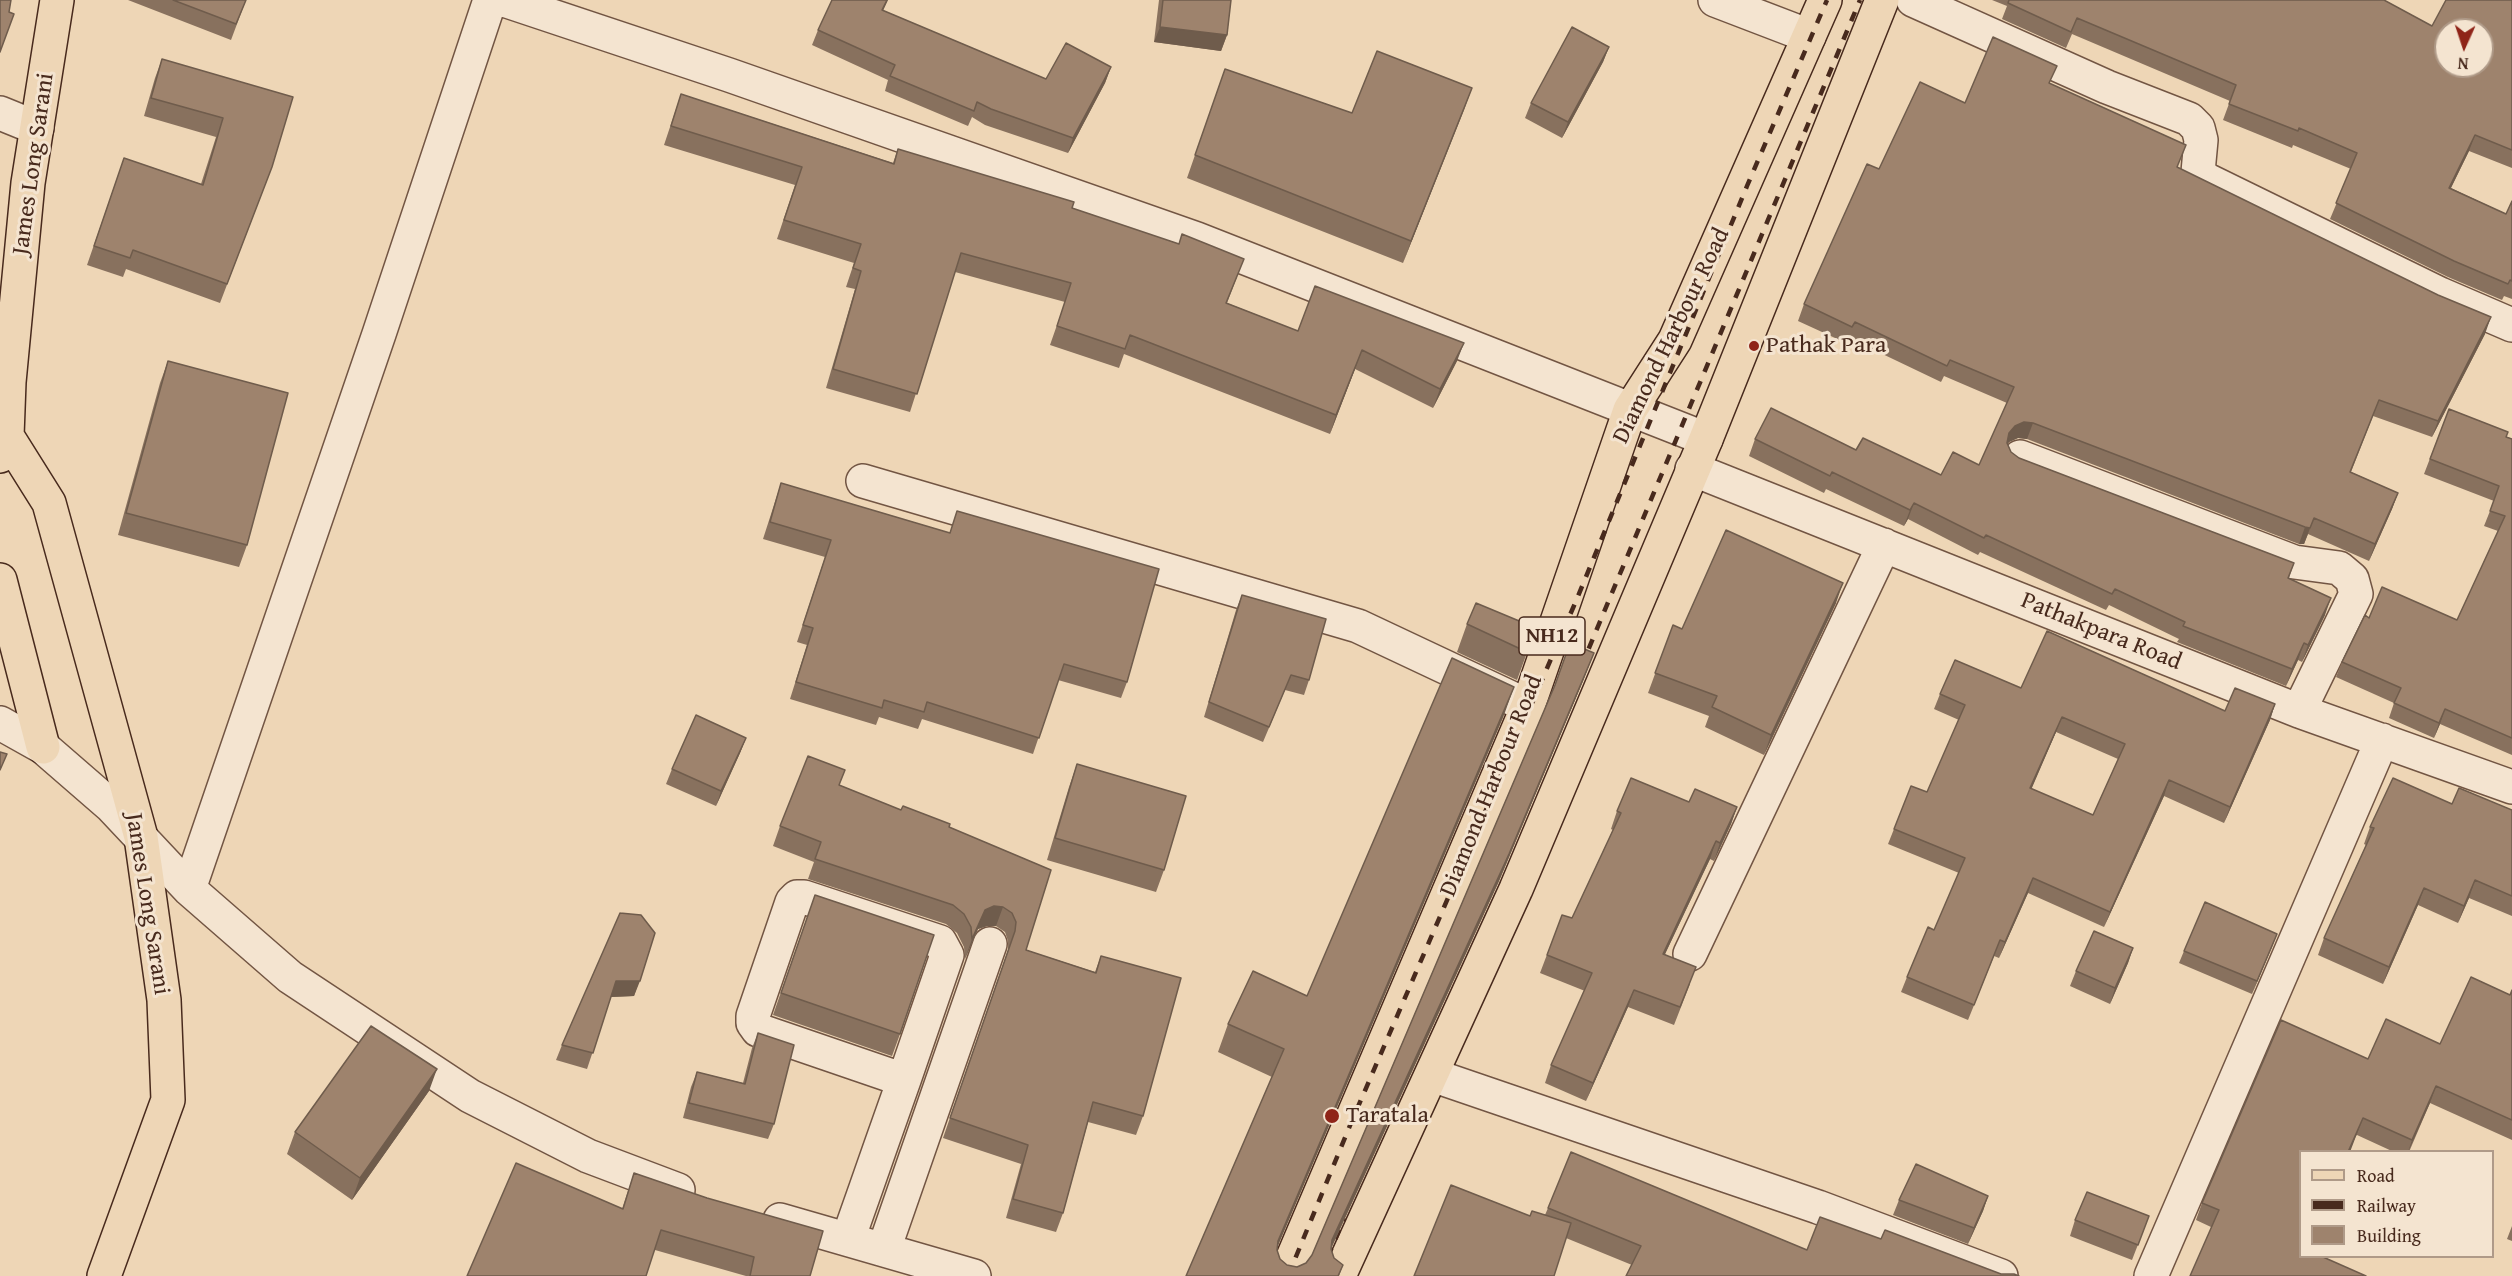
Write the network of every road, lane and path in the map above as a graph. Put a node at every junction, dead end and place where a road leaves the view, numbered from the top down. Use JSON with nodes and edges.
{"nodes":[{"id":1,"x":57,"y":0,"type":"edge"},
{"id":2,"x":490,"y":0,"type":"edge"},
{"id":3,"x":504,"y":0,"type":"edge"},
{"id":4,"x":1715,"y":0,"type":"edge"},
{"id":5,"x":1825,"y":0,"type":"edge"},
{"id":6,"x":1882,"y":0,"type":"edge"},
{"id":7,"x":1913,"y":0,"type":"edge"},
{"id":8,"x":1809,"y":36,"type":"junction"},
{"id":9,"x":0,"y":112,"type":"edge"},
{"id":10,"x":37,"y":128,"type":"junction"},
{"id":11,"x":2512,"y":325,"type":"edge"},
{"id":12,"x":1630,"y":410,"type":"junction"},
{"id":13,"x":1706,"y":439,"type":"junction"},
{"id":14,"x":3,"y":446,"type":"edge"},
{"id":15,"x":2020,"y":457,"type":"edge"},
{"id":16,"x":1692,"y":469,"type":"junction"},
{"id":17,"x":863,"y":481,"type":"dead end"},
{"id":18,"x":1884,"y":544,"type":"junction"},
{"id":19,"x":0,"y":580,"type":"edge"},
{"id":20,"x":1528,"y":706,"type":"junction"},
{"id":21,"x":2299,"y":711,"type":"junction"},
{"id":22,"x":0,"y":723,"type":"edge"},
{"id":23,"x":2382,"y":741,"type":"junction"},
{"id":24,"x":43,"y":747,"type":"junction"},
{"id":25,"x":2512,"y":787,"type":"edge"},
{"id":26,"x":141,"y":837,"type":"junction"},
{"id":27,"x":189,"y":889,"type":"junction"},
{"id":28,"x":990,"y":944,"type":"dead end"},
{"id":29,"x":1690,"y":954,"type":"dead end"},
{"id":30,"x":1432,"y":1075,"type":"junction"},
{"id":31,"x":904,"y":1080,"type":"junction"},
{"id":32,"x":705,"y":1200,"type":"edge"},
{"id":33,"x":749,"y":1212,"type":"edge"},
{"id":34,"x":848,"y":1239,"type":"junction"},
{"id":35,"x":884,"y":1249,"type":"junction"},
{"id":36,"x":104,"y":1276,"type":"edge"},
{"id":37,"x":974,"y":1276,"type":"edge"},
{"id":38,"x":1285,"y":1276,"type":"edge"},
{"id":39,"x":1339,"y":1276,"type":"edge"},
{"id":40,"x":2001,"y":1276,"type":"edge"},
{"id":41,"x":2151,"y":1276,"type":"edge"}],
"edges":[{"from":1,"to":10,"type":"main road","name":"James Long Sarani"},
{"from":2,"to":27,"type":"street"},
{"from":3,"to":12,"type":"street"},
{"from":4,"to":8,"type":"street"},
{"from":5,"to":8,"type":"main road","name":"Diamond Harbour Road","number":"NH12"},
{"from":6,"to":13,"type":"main road","number":"NH12"},
{"from":7,"to":11,"type":"street"},
{"from":8,"to":12,"type":"main road","name":"Diamond Harbour Road","number":"NH12"},
{"from":9,"to":10,"type":"street"},
{"from":10,"to":14,"type":"main road","name":"James Long Sarani"},
{"from":12,"to":13,"type":"street"},
{"from":12,"to":20,"type":"main road","name":"Diamond Harbour Road","number":"NH12"},
{"from":13,"to":16,"type":"main road","number":"NH12"},
{"from":14,"to":26,"type":"main road","name":"James Long Sarani"},
{"from":15,"to":21,"type":"street"},
{"from":16,"to":18,"type":"street","name":"Pathakpara Road"},
{"from":16,"to":30,"type":"main road","number":"NH12"},
{"from":17,"to":20,"type":"street"},
{"from":18,"to":21,"type":"street","name":"Pathakpara Road"},
{"from":18,"to":29,"type":"street"},
{"from":19,"to":24,"type":"main road"},
{"from":20,"to":38,"type":"main road","name":"Diamond Harbour Road","number":"NH12"},
{"from":21,"to":23,"type":"street","name":"Pathakpara Road"},
{"from":22,"to":24,"type":"street"},
{"from":23,"to":25,"type":"street","name":"Pathakpara Road"},
{"from":23,"to":41,"type":"street"},
{"from":24,"to":26,"type":"street"},
{"from":26,"to":27,"type":"street"},
{"from":26,"to":36,"type":"main road","name":"James Long Sarani"},
{"from":27,"to":32,"type":"street"},
{"from":28,"to":35,"type":"street"},
{"from":30,"to":39,"type":"main road","number":"NH12"},
{"from":30,"to":40,"type":"street"},
{"from":31,"to":31,"type":"street"},
{"from":31,"to":34,"type":"street"},
{"from":33,"to":34,"type":"street"},
{"from":34,"to":35,"type":"street"},
{"from":35,"to":37,"type":"street"}]}
